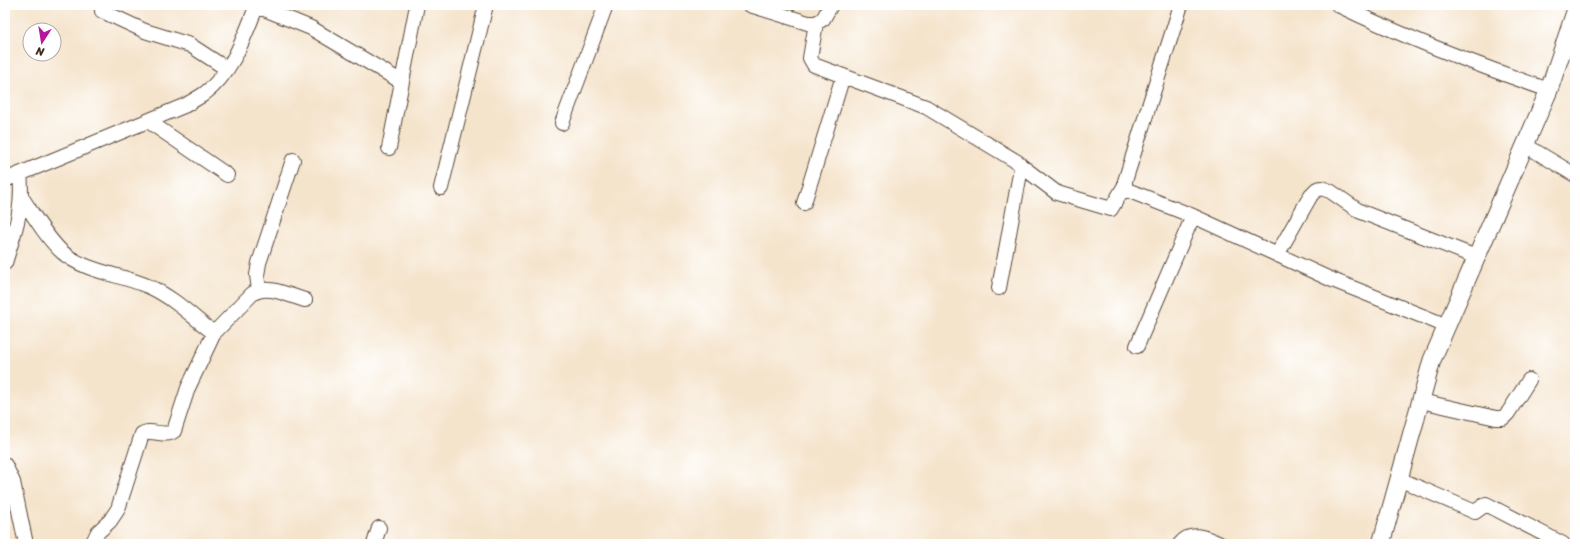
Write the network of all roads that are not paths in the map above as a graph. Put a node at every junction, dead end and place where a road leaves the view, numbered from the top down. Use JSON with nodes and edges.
{"nodes":[{"id":1,"x":417,"y":5,"type":"edge"},
{"id":2,"x":486,"y":5,"type":"edge"},
{"id":3,"x":606,"y":5,"type":"edge"},
{"id":4,"x":750,"y":5,"type":"edge"},
{"id":5,"x":831,"y":5,"type":"edge"},
{"id":6,"x":1180,"y":5,"type":"edge"},
{"id":7,"x":1338,"y":5,"type":"edge"},
{"id":8,"x":257,"y":6,"type":"edge"},
{"id":9,"x":102,"y":11,"type":"dead end"},
{"id":10,"x":1574,"y":16,"type":"edge"},
{"id":11,"x":816,"y":23,"type":"junction"},
{"id":12,"x":227,"y":69,"type":"junction"},
{"id":13,"x":843,"y":76,"type":"junction"},
{"id":14,"x":402,"y":82,"type":"junction"},
{"id":15,"x":1548,"y":90,"type":"junction"},
{"id":16,"x":148,"y":121,"type":"junction"},
{"id":17,"x":562,"y":123,"type":"dead end"},
{"id":18,"x":1525,"y":145,"type":"junction"},
{"id":19,"x":389,"y":148,"type":"dead end"},
{"id":20,"x":292,"y":160,"type":"dead end"},
{"id":21,"x":1020,"y":165,"type":"junction"},
{"id":22,"x":20,"y":174,"type":"junction"},
{"id":23,"x":227,"y":175,"type":"dead end"},
{"id":24,"x":1575,"y":175,"type":"edge"},
{"id":25,"x":5,"y":180,"type":"edge"},
{"id":26,"x":1124,"y":184,"type":"junction"},
{"id":27,"x":441,"y":188,"type":"dead end"},
{"id":28,"x":22,"y":198,"type":"junction"},
{"id":29,"x":804,"y":203,"type":"dead end"},
{"id":30,"x":1193,"y":216,"type":"junction"},
{"id":31,"x":1277,"y":255,"type":"junction"},
{"id":32,"x":1476,"y":258,"type":"junction"},
{"id":33,"x":5,"y":263,"type":"edge"},
{"id":34,"x":999,"y":288,"type":"dead end"},
{"id":35,"x":259,"y":290,"type":"junction"},
{"id":36,"x":305,"y":300,"type":"dead end"},
{"id":37,"x":1447,"y":326,"type":"junction"},
{"id":38,"x":214,"y":334,"type":"junction"},
{"id":39,"x":1137,"y":346,"type":"dead end"},
{"id":40,"x":1529,"y":380,"type":"dead end"},
{"id":41,"x":1421,"y":401,"type":"junction"},
{"id":42,"x":5,"y":466,"type":"edge"},
{"id":43,"x":1400,"y":479,"type":"junction"},
{"id":44,"x":379,"y":528,"type":"dead end"},
{"id":45,"x":26,"y":544,"type":"edge"},
{"id":46,"x":92,"y":544,"type":"edge"},
{"id":47,"x":374,"y":544,"type":"edge"},
{"id":48,"x":1180,"y":544,"type":"edge"},
{"id":49,"x":1220,"y":544,"type":"edge"},
{"id":50,"x":1381,"y":544,"type":"edge"},
{"id":51,"x":1563,"y":544,"type":"edge"}],
"edges":[{"from":1,"to":14,"type":"street"},
{"from":2,"to":27,"type":"street"},
{"from":3,"to":17,"type":"street"},
{"from":4,"to":11,"type":"street"},
{"from":5,"to":11,"type":"street"},
{"from":6,"to":26,"type":"street"},
{"from":7,"to":15,"type":"street"},
{"from":8,"to":12,"type":"street"},
{"from":8,"to":14,"type":"street"},
{"from":9,"to":12,"type":"street"},
{"from":10,"to":15,"type":"main road"},
{"from":11,"to":13,"type":"street"},
{"from":12,"to":16,"type":"street"},
{"from":13,"to":21,"type":"street"},
{"from":13,"to":29,"type":"street"},
{"from":14,"to":19,"type":"street"},
{"from":15,"to":18,"type":"main road"},
{"from":16,"to":22,"type":"street"},
{"from":16,"to":23,"type":"street"},
{"from":18,"to":24,"type":"street"},
{"from":18,"to":32,"type":"main road"},
{"from":20,"to":35,"type":"street"},
{"from":21,"to":26,"type":"street"},
{"from":21,"to":34,"type":"street"},
{"from":22,"to":25,"type":"street"},
{"from":22,"to":28,"type":"street"},
{"from":26,"to":30,"type":"street"},
{"from":28,"to":33,"type":"street"},
{"from":28,"to":38,"type":"street"},
{"from":30,"to":31,"type":"street"},
{"from":30,"to":39,"type":"street"},
{"from":31,"to":32,"type":"street"},
{"from":31,"to":37,"type":"street"},
{"from":32,"to":37,"type":"main road"},
{"from":35,"to":36,"type":"street"},
{"from":35,"to":38,"type":"street"},
{"from":37,"to":41,"type":"main road"},
{"from":38,"to":46,"type":"street"},
{"from":40,"to":41,"type":"street"},
{"from":41,"to":43,"type":"main road"},
{"from":42,"to":45,"type":"street"},
{"from":43,"to":50,"type":"main road"},
{"from":43,"to":51,"type":"street"},
{"from":44,"to":47,"type":"street"},
{"from":48,"to":49,"type":"street"}]}
